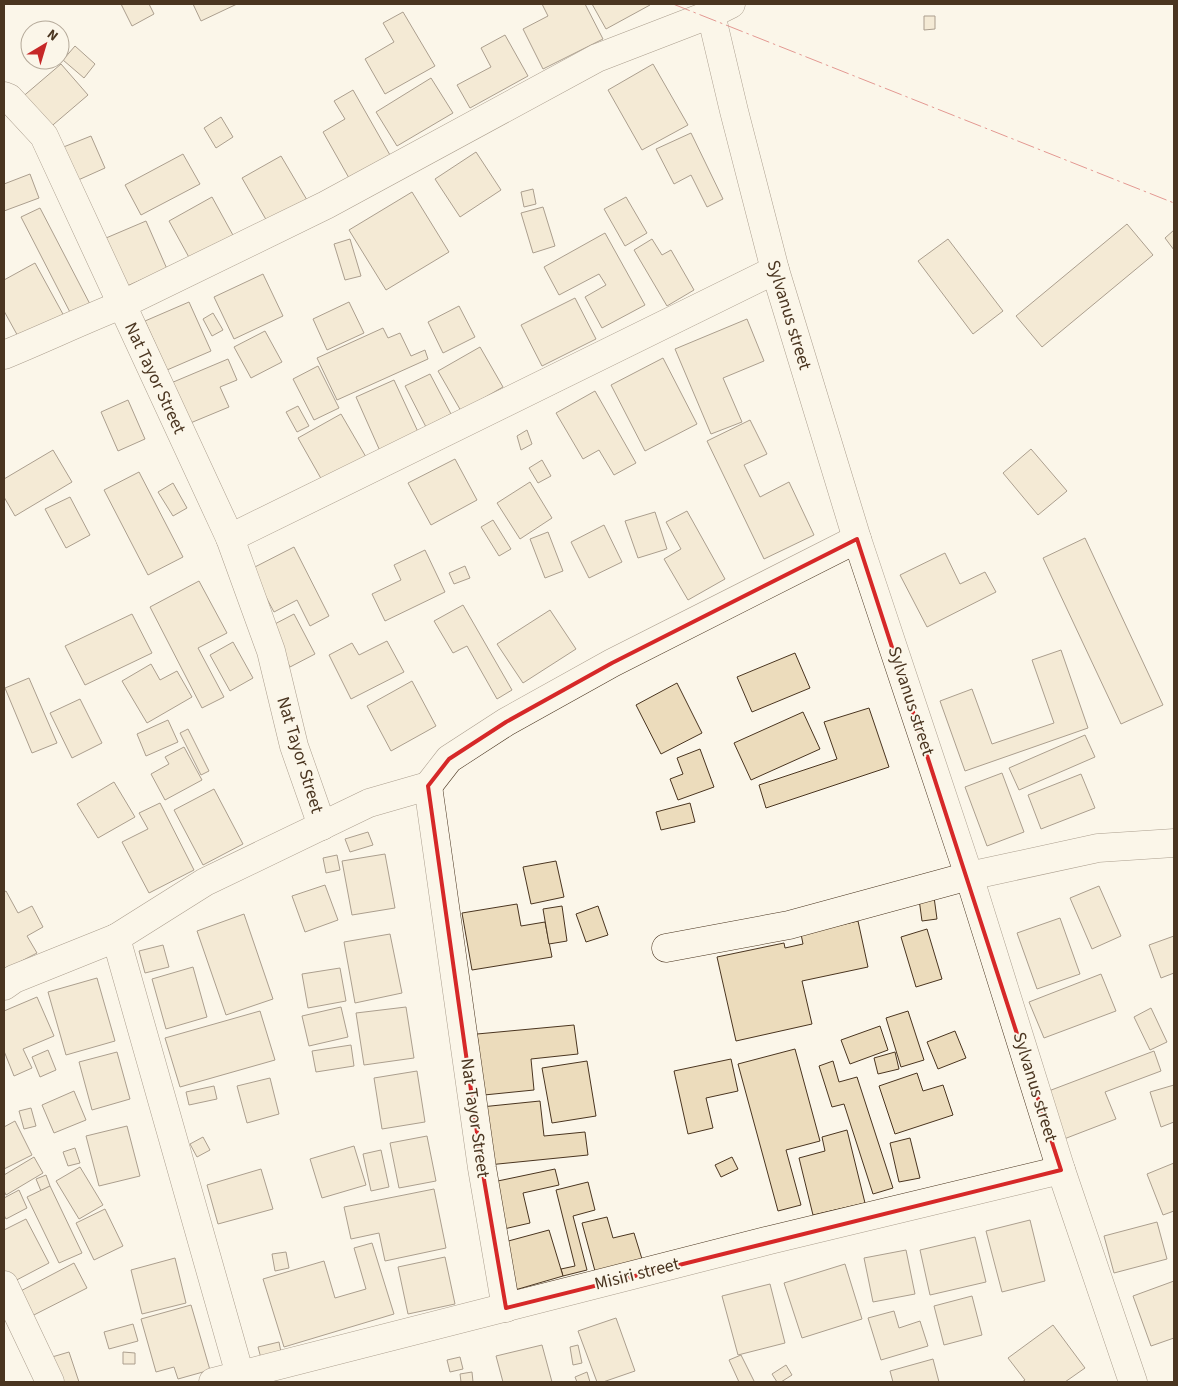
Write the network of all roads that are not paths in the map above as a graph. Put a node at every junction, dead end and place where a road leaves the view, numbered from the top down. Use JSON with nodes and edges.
{"nodes":[{"id":1,"x":721,"y":9,"type":"edge"},
{"id":2,"x":4,"y":96,"type":"edge"},
{"id":3,"x":775,"y":270,"type":"junction"},
{"id":4,"x":121,"y":306,"type":"junction"},
{"id":5,"x":4,"y":356,"type":"edge"},
{"id":6,"x":230,"y":538,"type":"junction"},
{"id":7,"x":857,"y":539,"type":"junction"},
{"id":8,"x":428,"y":786,"type":"junction"},
{"id":9,"x":322,"y":826,"type":"junction"},
{"id":10,"x":1174,"y":843,"type":"edge"},
{"id":11,"x":969,"y":876,"type":"junction"},
{"id":12,"x":116,"y":938,"type":"junction"},
{"id":13,"x":666,"y":948,"type":"dead end"},
{"id":14,"x":4,"y":986,"type":"edge"},
{"id":15,"x":1061,"y":1170,"type":"junction"},
{"id":16,"x":4,"y":1284,"type":"edge"},
{"id":17,"x":506,"y":1308,"type":"junction"},
{"id":18,"x":241,"y":1378,"type":"edge"},
{"id":19,"x":50,"y":1382,"type":"edge"},
{"id":20,"x":213,"y":1382,"type":"edge"},
{"id":21,"x":1133,"y":1382,"type":"edge"}],
"edges":[{"from":1,"to":3,"type":"street","name":"Sylvanus street"},
{"from":1,"to":4,"type":"street"},
{"from":2,"to":4,"type":"street","name":"Nat Tayor Street"},
{"from":3,"to":6,"type":"street"},
{"from":3,"to":7,"type":"street","name":"Sylvanus street"},
{"from":4,"to":5,"type":"street"},
{"from":4,"to":6,"type":"street","name":"Nat Tayor Street"},
{"from":6,"to":9,"type":"street","name":"Nat Tayor Street"},
{"from":7,"to":8,"type":"street"},
{"from":7,"to":11,"type":"street","name":"Sylvanus street"},
{"from":8,"to":9,"type":"street","name":"Nat Tayor Street"},
{"from":8,"to":17,"type":"street","name":"Nat Tayor Street"},
{"from":9,"to":12,"type":"street"},
{"from":10,"to":11,"type":"street"},
{"from":11,"to":13,"type":"street"},
{"from":11,"to":15,"type":"street","name":"Sylvanus street"},
{"from":12,"to":14,"type":"street"},
{"from":12,"to":18,"type":"street"},
{"from":15,"to":17,"type":"street","name":"Misiri street"},
{"from":15,"to":21,"type":"street","name":"Sylvanus street"},
{"from":16,"to":19,"type":"street"},
{"from":17,"to":18,"type":"street","name":"Misiri street"},
{"from":18,"to":20,"type":"street","name":"Misiri street"}]}
